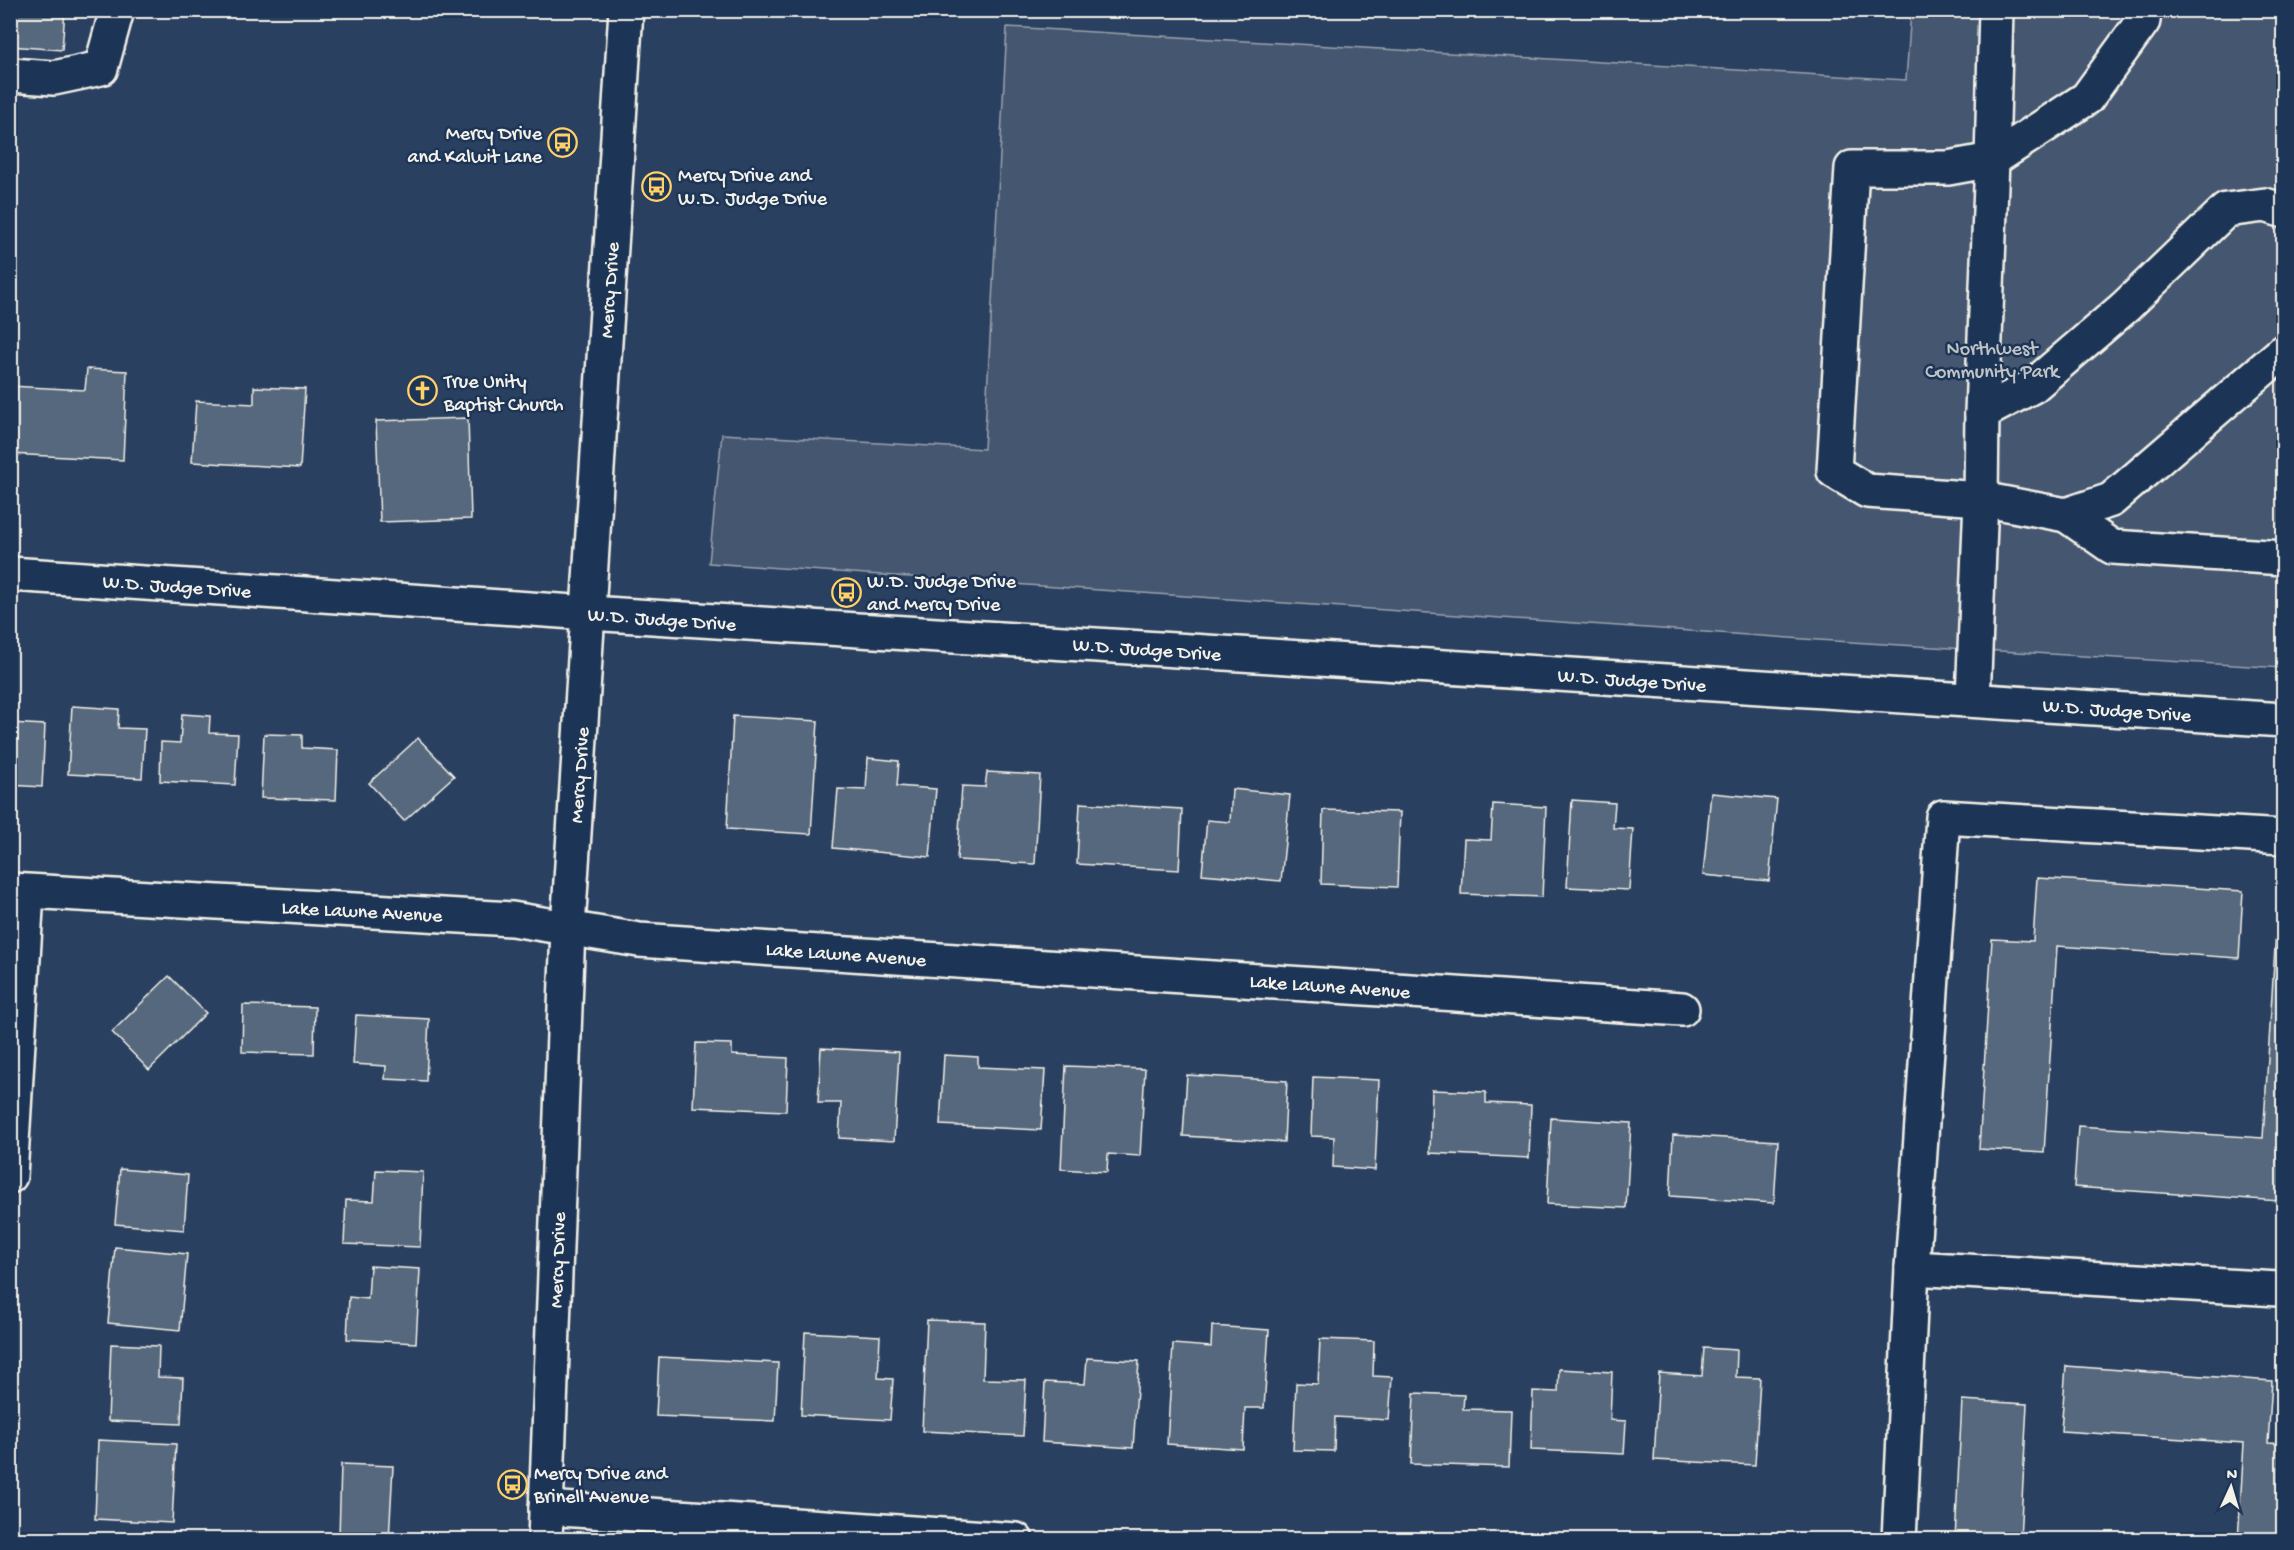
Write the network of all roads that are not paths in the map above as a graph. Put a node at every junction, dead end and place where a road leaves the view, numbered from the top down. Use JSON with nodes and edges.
{"nodes":[{"id":1,"x":117,"y":10,"type":"edge"},
{"id":2,"x":626,"y":10,"type":"edge"},
{"id":3,"x":1996,"y":10,"type":"edge"},
{"id":4,"x":2144,"y":10,"type":"edge"},
{"id":5,"x":10,"y":75,"type":"edge"},
{"id":6,"x":1992,"y":160,"type":"junction"},
{"id":7,"x":2283,"y":211,"type":"edge"},
{"id":8,"x":2283,"y":351,"type":"edge"},
{"id":9,"x":1982,"y":413,"type":"junction"},
{"id":10,"x":1981,"y":499,"type":"junction"},
{"id":11,"x":2066,"y":515,"type":"junction"},
{"id":12,"x":2283,"y":558,"type":"edge"},
{"id":13,"x":10,"y":574,"type":"edge"},
{"id":14,"x":589,"y":613,"type":"junction"},
{"id":15,"x":1973,"y":700,"type":"junction"},
{"id":16,"x":2283,"y":720,"type":"edge"},
{"id":17,"x":2283,"y":837,"type":"edge"},
{"id":18,"x":19,"y":891,"type":"edge"},
{"id":19,"x":568,"y":928,"type":"junction"},
{"id":20,"x":1682,"y":1009,"type":"dead end"},
{"id":21,"x":10,"y":1176,"type":"edge"},
{"id":22,"x":1912,"y":1268,"type":"junction"},
{"id":23,"x":2278,"y":1289,"type":"dead end"},
{"id":24,"x":545,"y":1524,"type":"edge"},
{"id":25,"x":1016,"y":1539,"type":"edge"},
{"id":26,"x":1899,"y":1539,"type":"edge"}],
"edges":[{"from":1,"to":5,"type":"street"},
{"from":2,"to":14,"type":"street","name":"Mercy Drive"},
{"from":3,"to":6,"type":"street"},
{"from":4,"to":6,"type":"street"},
{"from":6,"to":9,"type":"street"},
{"from":6,"to":10,"type":"street"},
{"from":7,"to":9,"type":"street"},
{"from":8,"to":11,"type":"street"},
{"from":9,"to":10,"type":"street"},
{"from":10,"to":11,"type":"street"},
{"from":10,"to":15,"type":"street"},
{"from":11,"to":12,"type":"street"},
{"from":13,"to":14,"type":"street","name":"W.D. Judge Drive"},
{"from":14,"to":15,"type":"street","name":"W.D. Judge Drive"},
{"from":14,"to":19,"type":"street","name":"Mercy Drive"},
{"from":15,"to":16,"type":"street","name":"W.D. Judge Drive"},
{"from":17,"to":22,"type":"street"},
{"from":18,"to":19,"type":"street","name":"Lake Lawne Avenue"},
{"from":18,"to":21,"type":"street"},
{"from":19,"to":20,"type":"street","name":"Lake Lawne Avenue"},
{"from":19,"to":24,"type":"street","name":"Mercy Drive"},
{"from":22,"to":23,"type":"street"},
{"from":22,"to":26,"type":"street"},
{"from":24,"to":25,"type":"street"}]}
